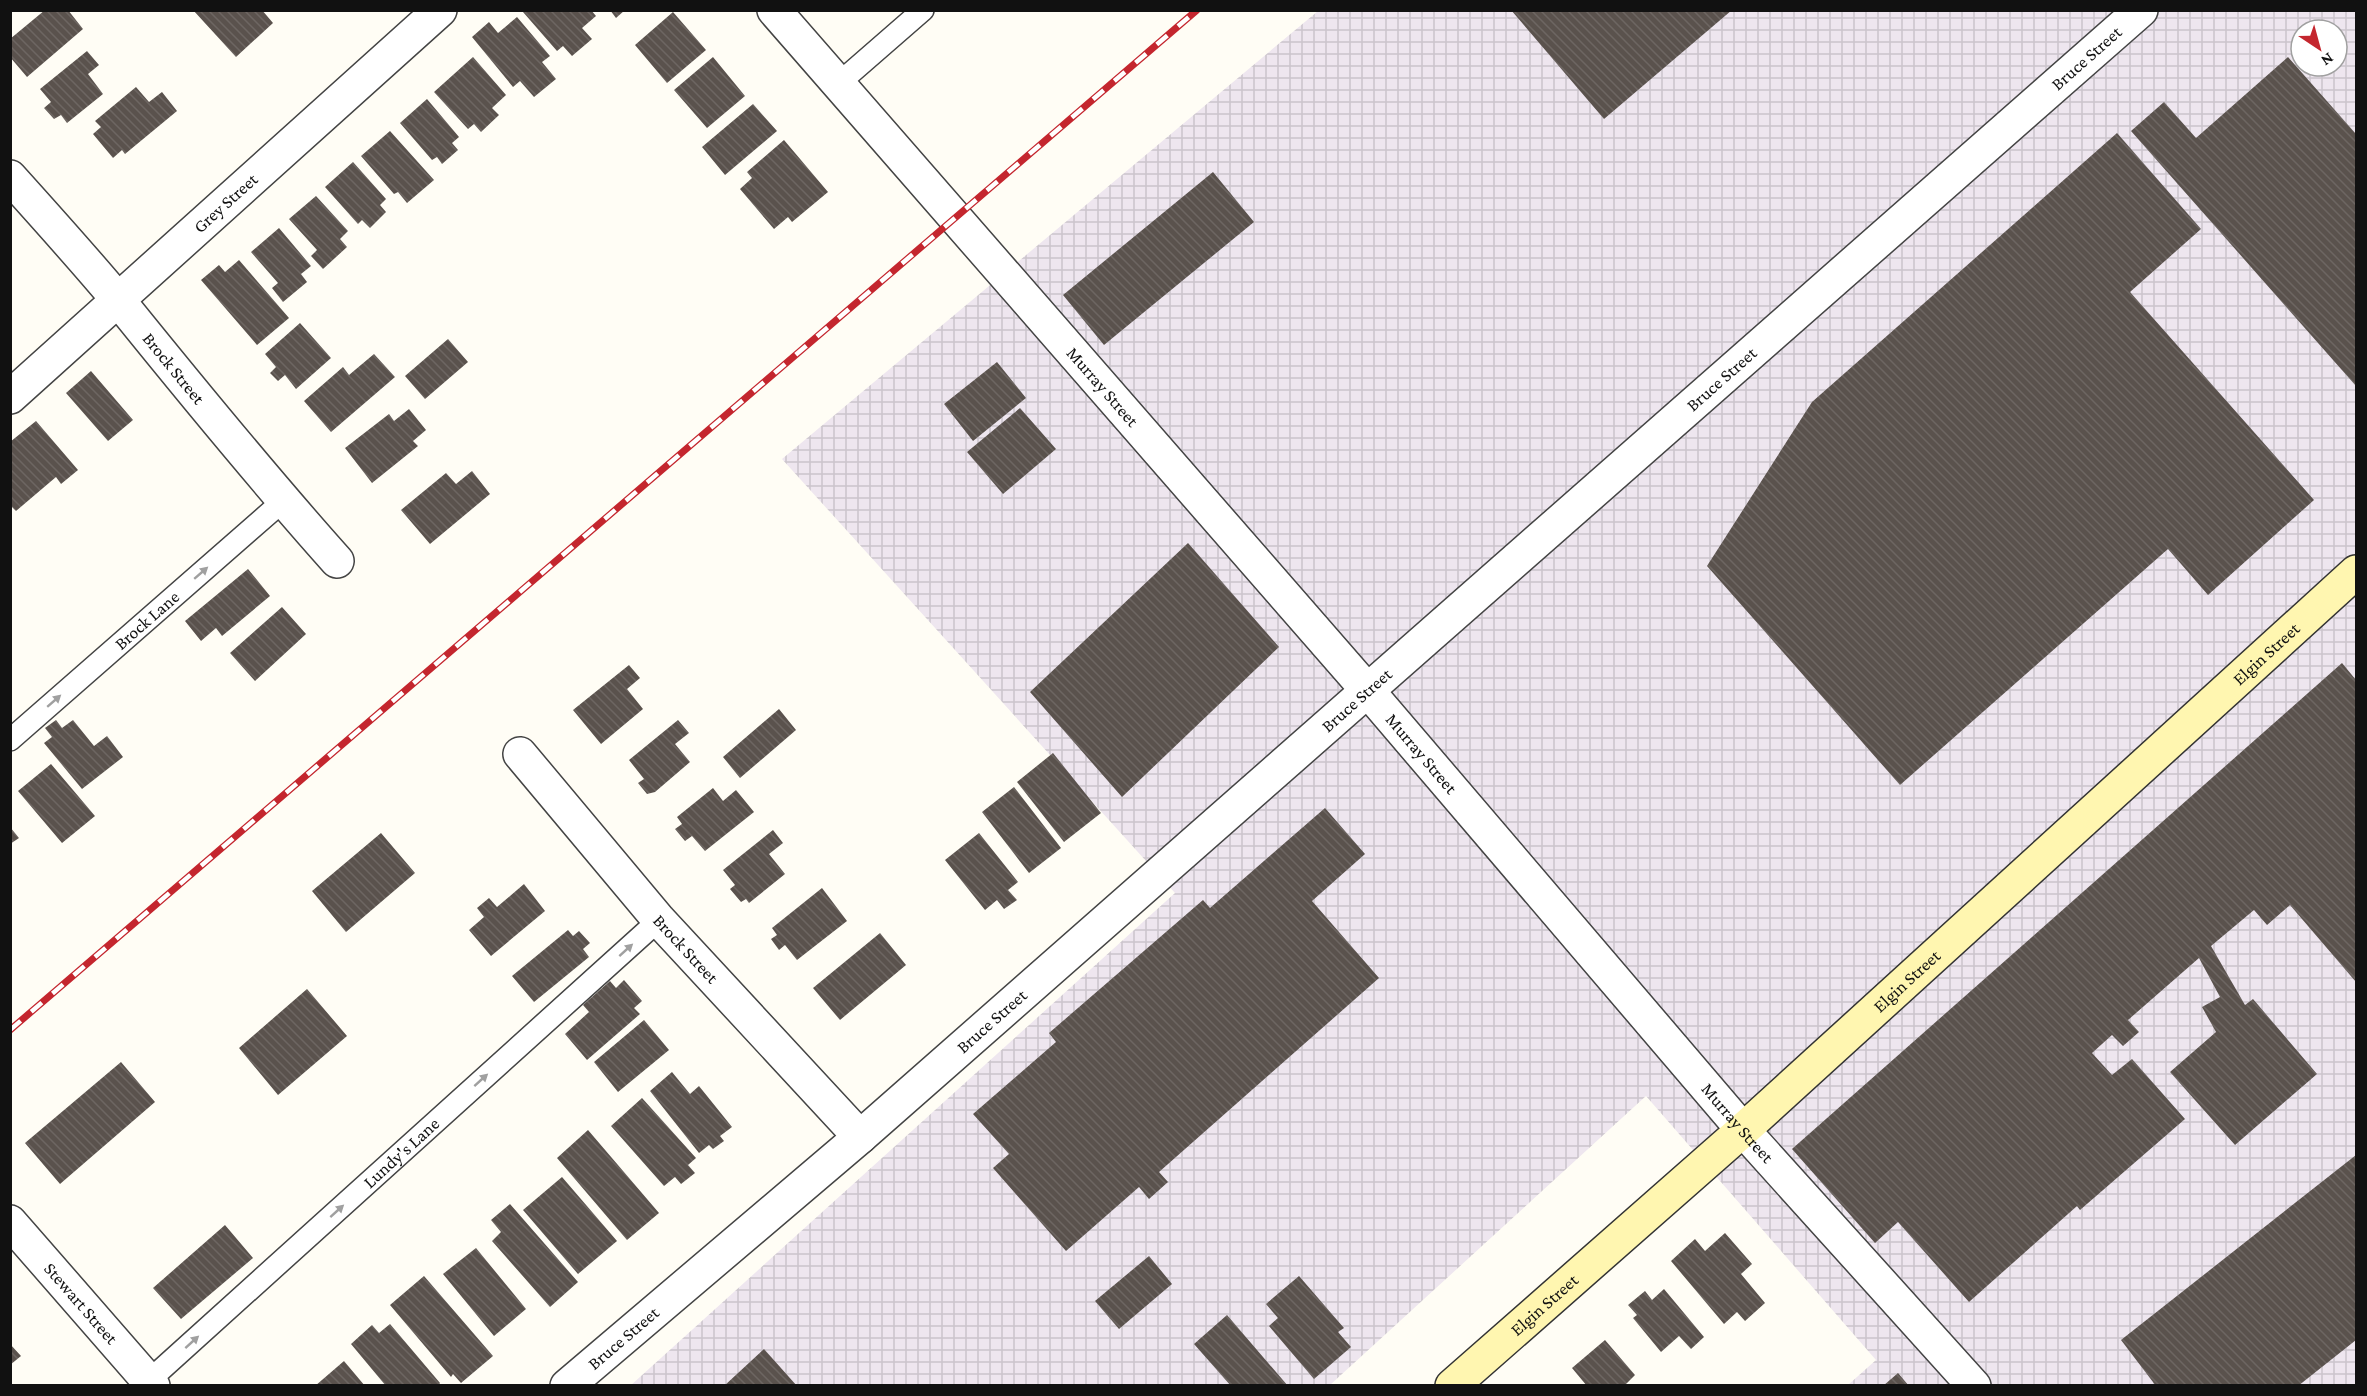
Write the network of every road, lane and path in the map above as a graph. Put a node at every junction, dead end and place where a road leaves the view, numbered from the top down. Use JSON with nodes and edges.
{"nodes":[{"id":1,"x":440,"y":10,"type":"edge"},
{"id":2,"x":774,"y":10,"type":"edge"},
{"id":3,"x":923,"y":10,"type":"edge"},
{"id":4,"x":2141,"y":10,"type":"edge"},
{"id":5,"x":838,"y":84,"type":"junction"},
{"id":6,"x":10,"y":177,"type":"edge"},
{"id":7,"x":118,"y":300,"type":"junction"},
{"id":8,"x":10,"y":397,"type":"edge"},
{"id":9,"x":283,"y":501,"type":"junction"},
{"id":10,"x":337,"y":561,"type":"dead end"},
{"id":11,"x":2356,"y":572,"type":"edge"},
{"id":12,"x":1368,"y":691,"type":"junction"},
{"id":13,"x":10,"y":740,"type":"edge"},
{"id":14,"x":520,"y":754,"type":"dead end"},
{"id":15,"x":659,"y":920,"type":"junction"},
{"id":16,"x":1743,"y":1130,"type":"junction"},
{"id":17,"x":860,"y":1137,"type":"junction"},
{"id":18,"x":10,"y":1222,"type":"edge"},
{"id":19,"x":148,"y":1384,"type":"edge"},
{"id":20,"x":567,"y":1386,"type":"edge"},
{"id":21,"x":1452,"y":1386,"type":"edge"},
{"id":22,"x":1974,"y":1386,"type":"edge"}],
"edges":[{"from":1,"to":7,"type":"street","name":"Grey Street"},
{"from":2,"to":5,"type":"street","name":"Murray Street"},
{"from":3,"to":5,"type":"lane"},
{"from":4,"to":12,"type":"street","name":"Bruce Street"},
{"from":5,"to":12,"type":"street","name":"Murray Street"},
{"from":6,"to":7,"type":"street","name":"Brock Street"},
{"from":7,"to":8,"type":"street","name":"Grey Street"},
{"from":7,"to":9,"type":"street","name":"Brock Street"},
{"from":9,"to":10,"type":"street","name":"Brock Street"},
{"from":13,"to":9,"type":"lane","name":"Brock Lane","one_way":true},
{"from":11,"to":16,"type":"main road","name":"Elgin Street"},
{"from":12,"to":16,"type":"street","name":"Murray Street"},
{"from":12,"to":17,"type":"street","name":"Bruce Street"},
{"from":14,"to":15,"type":"street","name":"Brock Street"},
{"from":15,"to":17,"type":"street","name":"Brock Street"},
{"from":19,"to":15,"type":"lane","name":"Lundy's Lane","one_way":true},
{"from":16,"to":21,"type":"main road","name":"Elgin Street"},
{"from":16,"to":22,"type":"street","name":"Murray Street"},
{"from":17,"to":20,"type":"street","name":"Bruce Street"},
{"from":18,"to":19,"type":"street","name":"Stewart Street"}]}
